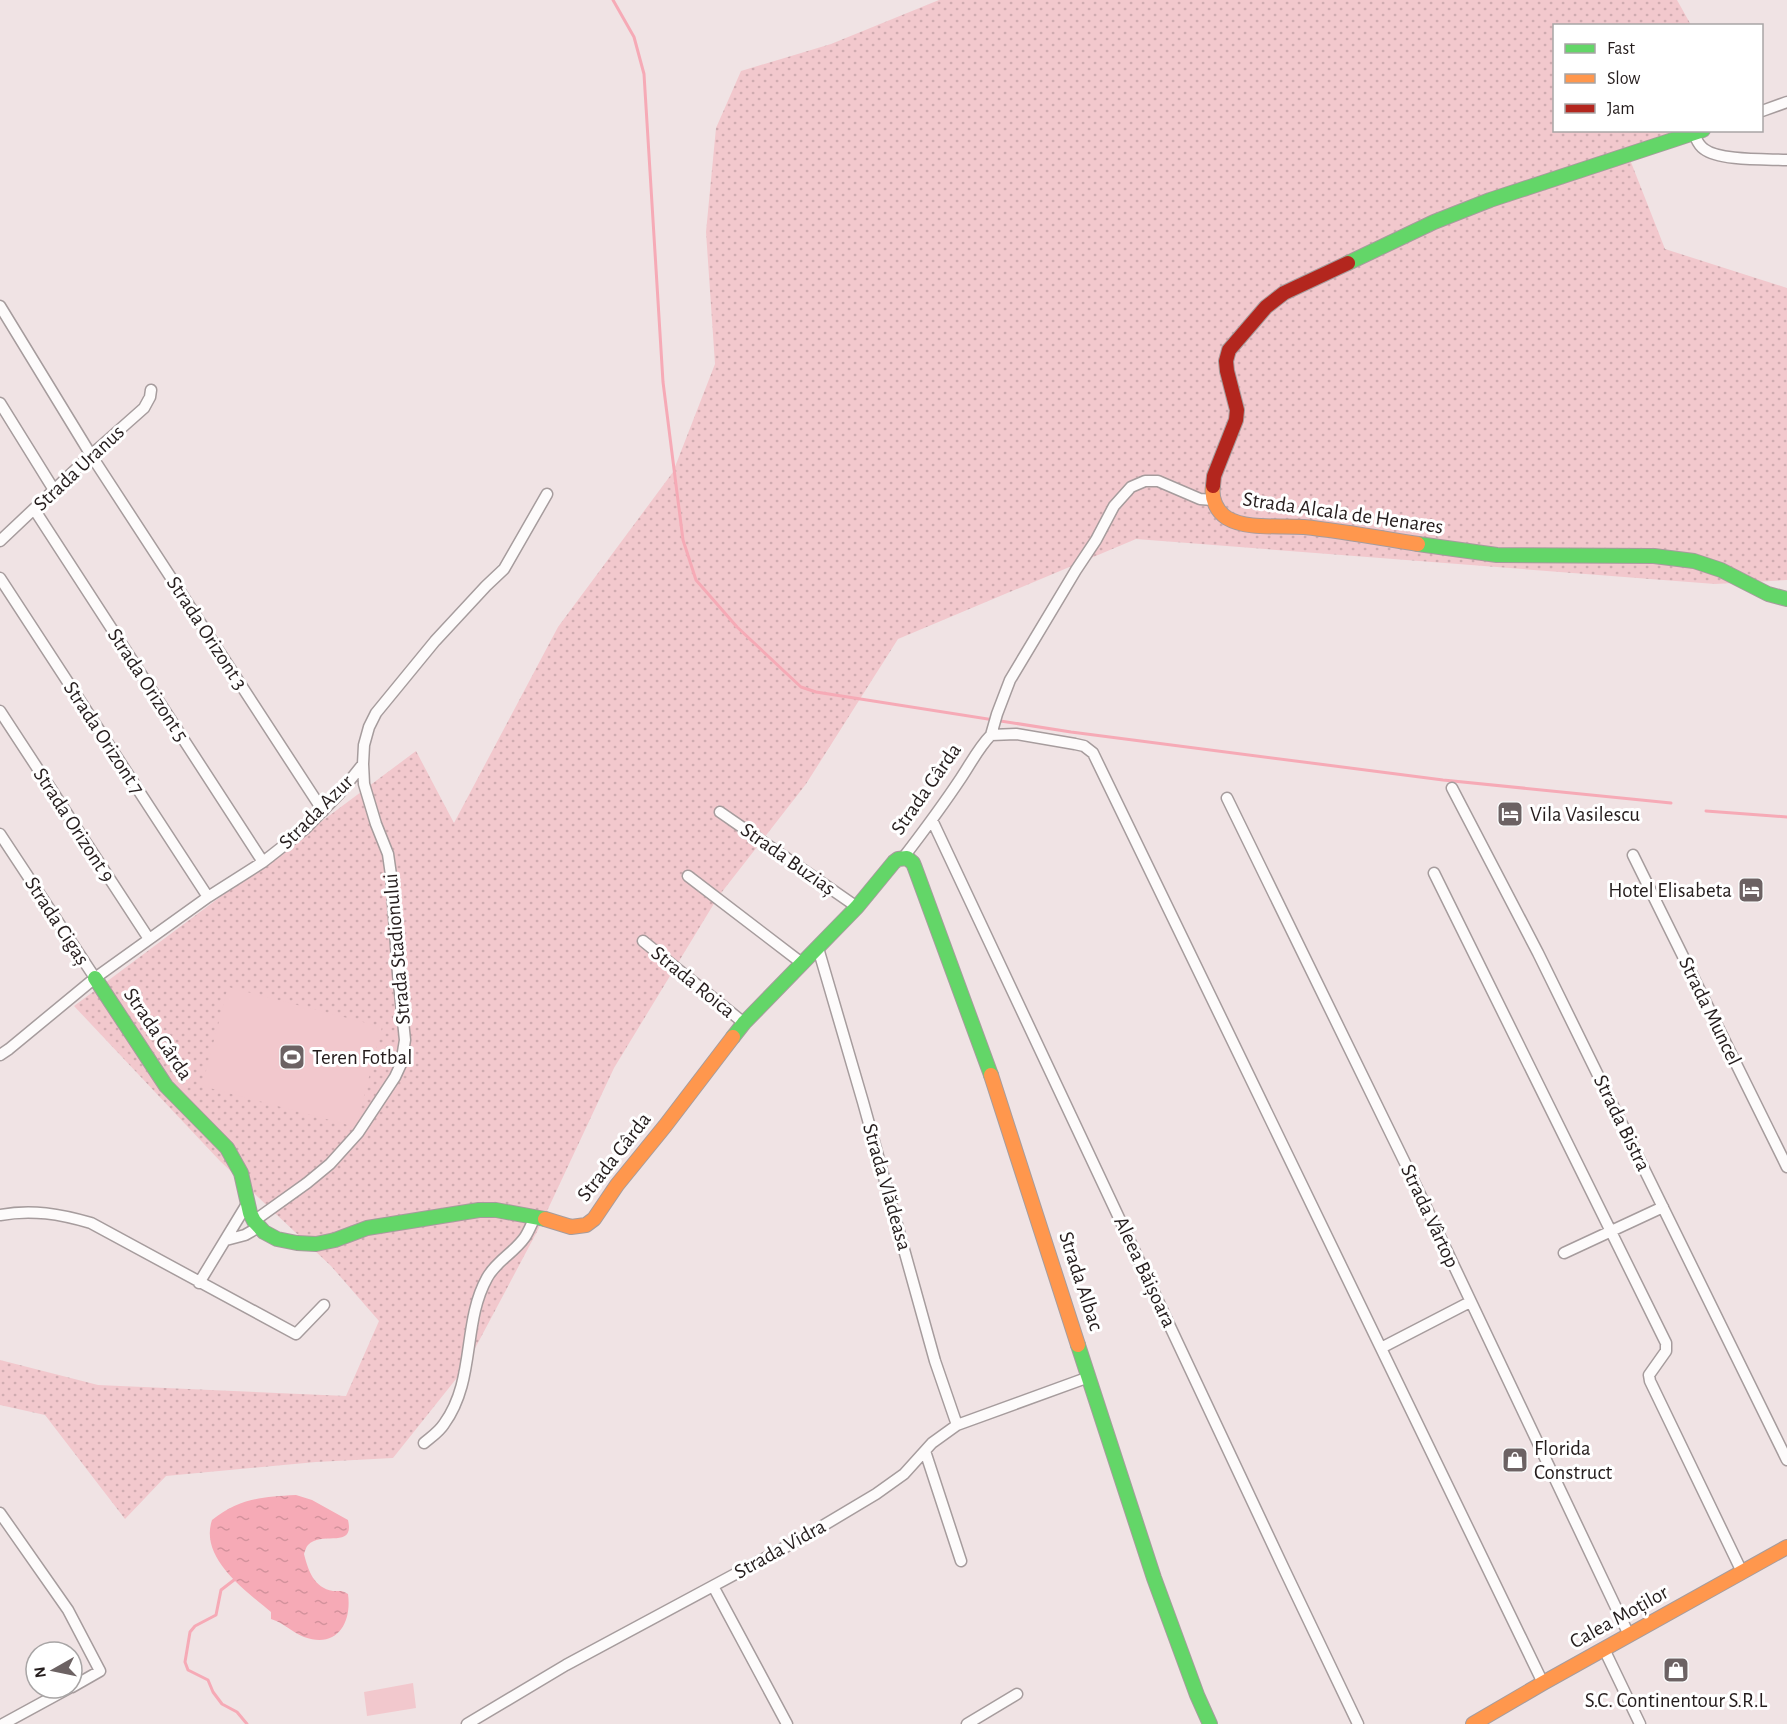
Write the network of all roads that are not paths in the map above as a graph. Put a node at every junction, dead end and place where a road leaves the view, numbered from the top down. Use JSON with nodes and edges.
{"nodes":[{"id":1,"x":1787,"y":102,"type":"edge"},
{"id":2,"x":1763,"y":110,"type":"edge"},
{"id":3,"x":1699,"y":132,"type":"edge"},
{"id":4,"x":1787,"y":160,"type":"edge"},
{"id":5,"x":0,"y":306,"type":"edge"},
{"id":6,"x":151,"y":390,"type":"dead end"},
{"id":7,"x":0,"y":403,"type":"edge"},
{"id":8,"x":91,"y":455,"type":"junction"},
{"id":9,"x":54,"y":490,"type":"junction"},
{"id":10,"x":547,"y":494,"type":"dead end"},
{"id":11,"x":1213,"y":500,"type":"junction"},
{"id":12,"x":34,"y":509,"type":"junction"},
{"id":13,"x":0,"y":541,"type":"edge"},
{"id":14,"x":0,"y":578,"type":"edge"},
{"id":15,"x":1787,"y":599,"type":"edge"},
{"id":16,"x":0,"y":711,"type":"edge"},
{"id":17,"x":992,"y":732,"type":"junction"},
{"id":18,"x":363,"y":764,"type":"junction"},
{"id":19,"x":1452,"y":788,"type":"dead end"},
{"id":20,"x":1227,"y":798,"type":"dead end"},
{"id":21,"x":323,"y":811,"type":"junction"},
{"id":22,"x":720,"y":812,"type":"dead end"},
{"id":23,"x":932,"y":820,"type":"junction"},
{"id":24,"x":0,"y":834,"type":"edge"},
{"id":25,"x":1633,"y":855,"type":"dead end"},
{"id":26,"x":903,"y":858,"type":"junction"},
{"id":27,"x":263,"y":862,"type":"junction"},
{"id":28,"x":1434,"y":873,"type":"dead end"},
{"id":29,"x":688,"y":876,"type":"dead end"},
{"id":30,"x":208,"y":897,"type":"junction"},
{"id":31,"x":857,"y":906,"type":"junction"},
{"id":32,"x":149,"y":939,"type":"junction"},
{"id":33,"x":643,"y":941,"type":"dead end"},
{"id":34,"x":818,"y":948,"type":"junction"},
{"id":35,"x":803,"y":964,"type":"junction"},
{"id":36,"x":95,"y":978,"type":"junction"},
{"id":37,"x":744,"y":1023,"type":"junction"},
{"id":38,"x":0,"y":1055,"type":"edge"},
{"id":39,"x":1787,"y":1167,"type":"edge"},
{"id":40,"x":247,"y":1204,"type":"junction"},
{"id":41,"x":1663,"y":1206,"type":"junction"},
{"id":42,"x":0,"y":1215,"type":"edge"},
{"id":43,"x":535,"y":1217,"type":"junction"},
{"id":44,"x":256,"y":1224,"type":"junction"},
{"id":45,"x":1610,"y":1232,"type":"junction"},
{"id":46,"x":226,"y":1240,"type":"junction"},
{"id":47,"x":1564,"y":1253,"type":"dead end"},
{"id":48,"x":199,"y":1283,"type":"junction"},
{"id":49,"x":1470,"y":1302,"type":"junction"},
{"id":50,"x":324,"y":1305,"type":"dead end"},
{"id":51,"x":1381,"y":1348,"type":"junction"},
{"id":52,"x":1089,"y":1377,"type":"junction"},
{"id":53,"x":957,"y":1425,"type":"junction"},
{"id":54,"x":424,"y":1443,"type":"dead end"},
{"id":55,"x":925,"y":1451,"type":"junction"},
{"id":56,"x":1787,"y":1460,"type":"edge"},
{"id":57,"x":0,"y":1513,"type":"edge"},
{"id":58,"x":1787,"y":1547,"type":"edge"},
{"id":59,"x":961,"y":1561,"type":"dead end"},
{"id":60,"x":1742,"y":1572,"type":"junction"},
{"id":61,"x":713,"y":1586,"type":"junction"},
{"id":62,"x":1629,"y":1635,"type":"junction"},
{"id":63,"x":84,"y":1640,"type":"edge"},
{"id":64,"x":84,"y":1640,"type":"edge"},
{"id":65,"x":1604,"y":1649,"type":"junction"},
{"id":66,"x":84,"y":1680,"type":"edge"},
{"id":67,"x":1543,"y":1683,"type":"junction"},
{"id":68,"x":1017,"y":1694,"type":"dead end"},
{"id":69,"x":47,"y":1700,"type":"edge"},
{"id":70,"x":479,"y":1721,"type":"edge"},
{"id":71,"x":3,"y":1724,"type":"edge"},
{"id":72,"x":467,"y":1724,"type":"edge"},
{"id":73,"x":787,"y":1724,"type":"edge"},
{"id":74,"x":967,"y":1724,"type":"edge"},
{"id":75,"x":1210,"y":1724,"type":"edge"},
{"id":76,"x":1358,"y":1724,"type":"edge"},
{"id":77,"x":1473,"y":1724,"type":"edge"},
{"id":78,"x":1640,"y":1724,"type":"edge"}],
"edges":[{"from":1,"to":2,"type":"street"},
{"from":3,"to":4,"type":"street"},
{"from":3,"to":11,"type":"street","name":"Strada Alcala de Henares"},
{"from":5,"to":8,"type":"street","name":"Strada Orizont 3"},
{"from":6,"to":8,"type":"street","name":"Strada Uranus"},
{"from":7,"to":9,"type":"street"},
{"from":8,"to":9,"type":"street","name":"Strada Uranus"},
{"from":8,"to":21,"type":"street","name":"Strada Orizont 3"},
{"from":9,"to":12,"type":"street","name":"Strada Uranus"},
{"from":10,"to":18,"type":"street","name":"Strada Azur"},
{"from":11,"to":15,"type":"street","name":"Strada Alcala de Henares"},
{"from":11,"to":17,"type":"street","name":"Strada Gârda"},
{"from":12,"to":13,"type":"street","name":"Strada Uranus"},
{"from":12,"to":27,"type":"street","name":"Strada Orizont 5"},
{"from":14,"to":30,"type":"street","name":"Strada Orizont 7"},
{"from":16,"to":32,"type":"street","name":"Strada Orizont 9"},
{"from":17,"to":23,"type":"street","name":"Strada Gârda"},
{"from":17,"to":51,"type":"street"},
{"from":18,"to":21,"type":"street","name":"Strada Azur"},
{"from":18,"to":44,"type":"street","name":"Strada Stadionului"},
{"from":19,"to":41,"type":"street","name":"Strada Bistra"},
{"from":20,"to":49,"type":"street","name":"Strada Vârtop"},
{"from":21,"to":27,"type":"street","name":"Strada Azur"},
{"from":22,"to":31,"type":"street","name":"Strada Buziaș"},
{"from":23,"to":26,"type":"street","name":"Strada Gârda"},
{"from":23,"to":76,"type":"street","name":"Aleea Băișoara"},
{"from":24,"to":36,"type":"street","name":"Strada Cigaș"},
{"from":25,"to":39,"type":"street","name":"Strada Muncel"},
{"from":26,"to":31,"type":"street","name":"Strada Gârda"},
{"from":26,"to":52,"type":"street","name":"Strada Albac"},
{"from":27,"to":30,"type":"street","name":"Strada Azur"},
{"from":28,"to":45,"type":"street"},
{"from":29,"to":35,"type":"street"},
{"from":30,"to":32,"type":"street","name":"Strada Azur"},
{"from":31,"to":34,"type":"street","name":"Strada Gârda"},
{"from":32,"to":36,"type":"street","name":"Strada Azur"},
{"from":33,"to":37,"type":"street","name":"Strada Roica"},
{"from":34,"to":35,"type":"street","name":"Strada Gârda"},
{"from":34,"to":53,"type":"street","name":"Strada Vlădeasa"},
{"from":35,"to":37,"type":"street","name":"Strada Gârda"},
{"from":36,"to":38,"type":"street","name":"Strada Azur"},
{"from":36,"to":40,"type":"street","name":"Strada Gârda"},
{"from":37,"to":43,"type":"street","name":"Strada Gârda"},
{"from":40,"to":44,"type":"street","name":"Strada Gârda"},
{"from":40,"to":46,"type":"street"},
{"from":41,"to":45,"type":"street"},
{"from":41,"to":56,"type":"street","name":"Strada Bistra"},
{"from":42,"to":48,"type":"street"},
{"from":43,"to":44,"type":"street","name":"Strada Gârda"},
{"from":43,"to":54,"type":"street"},
{"from":44,"to":46,"type":"street","name":"Strada Stadionului"},
{"from":45,"to":47,"type":"street"},
{"from":45,"to":60,"type":"street"},
{"from":46,"to":48,"type":"street"},
{"from":48,"to":50,"type":"street"},
{"from":49,"to":51,"type":"street"},
{"from":49,"to":62,"type":"street","name":"Strada Vârtop"},
{"from":51,"to":67,"type":"street"},
{"from":52,"to":53,"type":"street","name":"Strada Vidra"},
{"from":52,"to":75,"type":"street","name":"Strada Albac"},
{"from":53,"to":55,"type":"street","name":"Strada Vidra"},
{"from":55,"to":59,"type":"street"},
{"from":55,"to":61,"type":"street","name":"Strada Vidra"},
{"from":57,"to":63,"type":"street"},
{"from":58,"to":60,"type":"street","name":"Calea Moților"},
{"from":60,"to":62,"type":"street","name":"Calea Moților"},
{"from":61,"to":70,"type":"street","name":"Strada Vidra"},
{"from":61,"to":73,"type":"street"},
{"from":62,"to":65,"type":"street","name":"Calea Moților"},
{"from":64,"to":66,"type":"street"},
{"from":65,"to":67,"type":"street","name":"Calea Moților"},
{"from":65,"to":78,"type":"street"},
{"from":67,"to":77,"type":"street","name":"Calea Moților"},
{"from":68,"to":74,"type":"street"},
{"from":69,"to":71,"type":"street"},
{"from":70,"to":72,"type":"street","name":"Strada Vidra"}]}
